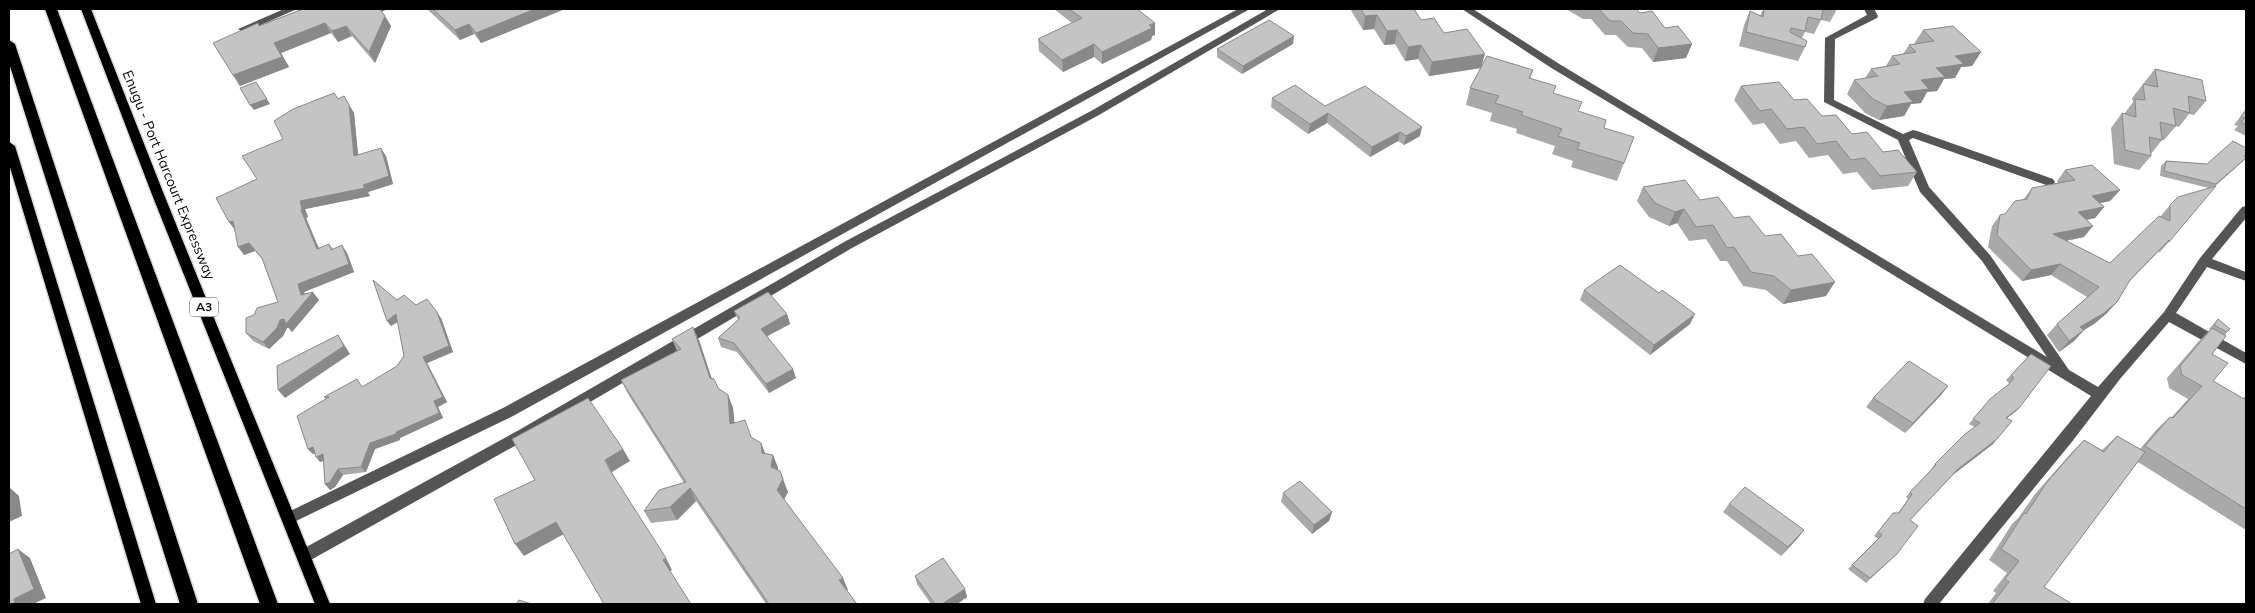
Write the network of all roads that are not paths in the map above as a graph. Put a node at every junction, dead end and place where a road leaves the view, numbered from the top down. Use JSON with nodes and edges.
{"nodes":[{"id":1,"x":51,"y":9,"type":"edge"},
{"id":2,"x":86,"y":9,"type":"edge"},
{"id":3,"x":292,"y":9,"type":"edge"},
{"id":4,"x":1245,"y":9,"type":"edge"},
{"id":5,"x":1275,"y":9,"type":"edge"},
{"id":6,"x":1467,"y":9,"type":"edge"},
{"id":7,"x":1869,"y":9,"type":"edge"},
{"id":8,"x":243,"y":29,"type":"edge"},
{"id":9,"x":9,"y":44,"type":"edge"},
{"id":10,"x":1903,"y":138,"type":"junction"},
{"id":11,"x":9,"y":146,"type":"edge"},
{"id":12,"x":2049,"y":182,"type":"dead end"},
{"id":13,"x":2246,"y":210,"type":"edge"},
{"id":14,"x":2204,"y":261,"type":"junction"},
{"id":15,"x":2246,"y":277,"type":"edge"},
{"id":16,"x":2168,"y":315,"type":"junction"},
{"id":17,"x":2246,"y":359,"type":"edge"},
{"id":18,"x":2066,"y":374,"type":"junction"},
{"id":19,"x":2100,"y":395,"type":"junction"},
{"id":20,"x":289,"y":518,"type":"junction"},
{"id":21,"x":304,"y":556,"type":"junction"},
{"id":22,"x":149,"y":604,"type":"edge"},
{"id":23,"x":189,"y":604,"type":"edge"},
{"id":24,"x":269,"y":604,"type":"edge"},
{"id":25,"x":323,"y":604,"type":"edge"},
{"id":26,"x":1930,"y":604,"type":"edge"}],
"edges":[{"from":1,"to":24,"type":"highway"},
{"from":2,"to":20,"type":"main road","name":"Enugu - Port Harcourt Expressway","number":"A3"},
{"from":3,"to":8,"type":"street"},
{"from":4,"to":20,"type":"street"},
{"from":5,"to":21,"type":"street"},
{"from":6,"to":18,"type":"street"},
{"from":7,"to":10,"type":"street"},
{"from":9,"to":23,"type":"highway"},
{"from":10,"to":12,"type":"street"},
{"from":10,"to":18,"type":"street"},
{"from":11,"to":22,"type":"main road"},
{"from":13,"to":14,"type":"street"},
{"from":14,"to":15,"type":"street"},
{"from":14,"to":16,"type":"street"},
{"from":16,"to":17,"type":"street"},
{"from":16,"to":19,"type":"street"},
{"from":18,"to":19,"type":"street"},
{"from":19,"to":26,"type":"street"},
{"from":20,"to":21,"type":"main road","name":"Enugu - Port Harcourt Expressway","number":"A3"},
{"from":21,"to":25,"type":"main road","name":"Enugu - Port Harcourt Expressway","number":"A3"}]}
